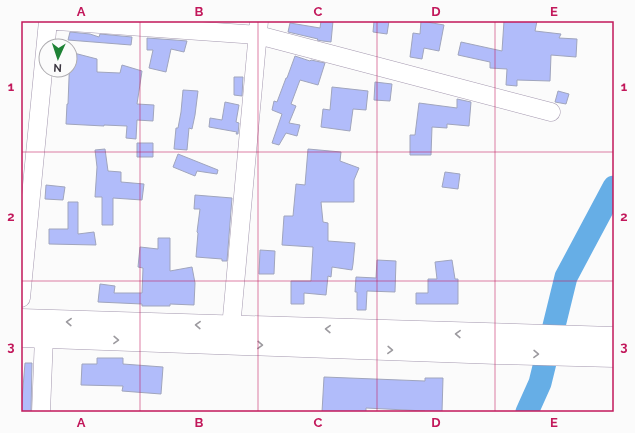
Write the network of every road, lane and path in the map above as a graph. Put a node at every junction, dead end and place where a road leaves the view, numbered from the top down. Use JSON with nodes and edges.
{"nodes":[{"id":1,"x":48,"y":21,"type":"edge"},
{"id":2,"x":57,"y":21,"type":"edge"},
{"id":3,"x":157,"y":24,"type":"edge"},
{"id":4,"x":259,"y":28,"type":"edge"},
{"id":5,"x":552,"y":112,"type":"dead end"},
{"id":6,"x":21,"y":298,"type":"edge"},
{"id":7,"x":21,"y":320,"type":"edge"},
{"id":8,"x":230,"y":335,"type":"junction"},
{"id":9,"x":21,"y":336,"type":"edge"},
{"id":10,"x":44,"y":337,"type":"junction"},
{"id":11,"x":614,"y":338,"type":"edge"},
{"id":12,"x":497,"y":344,"type":"junction"},
{"id":13,"x":614,"y":356,"type":"edge"},
{"id":14,"x":41,"y":412,"type":"edge"}],
"edges":[{"from":1,"to":6,"type":"street"},
{"from":2,"to":3,"type":"street"},
{"from":3,"to":4,"type":"street"},
{"from":4,"to":5,"type":"street"},
{"from":4,"to":8,"type":"street"},
{"from":8,"to":7,"type":"main road","one_way":true},
{"from":10,"to":8,"type":"main road","one_way":true},
{"from":8,"to":12,"type":"main road"},
{"from":9,"to":10,"type":"main road"},
{"from":10,"to":14,"type":"street"},
{"from":11,"to":12,"type":"main road"},
{"from":12,"to":13,"type":"main road","one_way":true}]}
